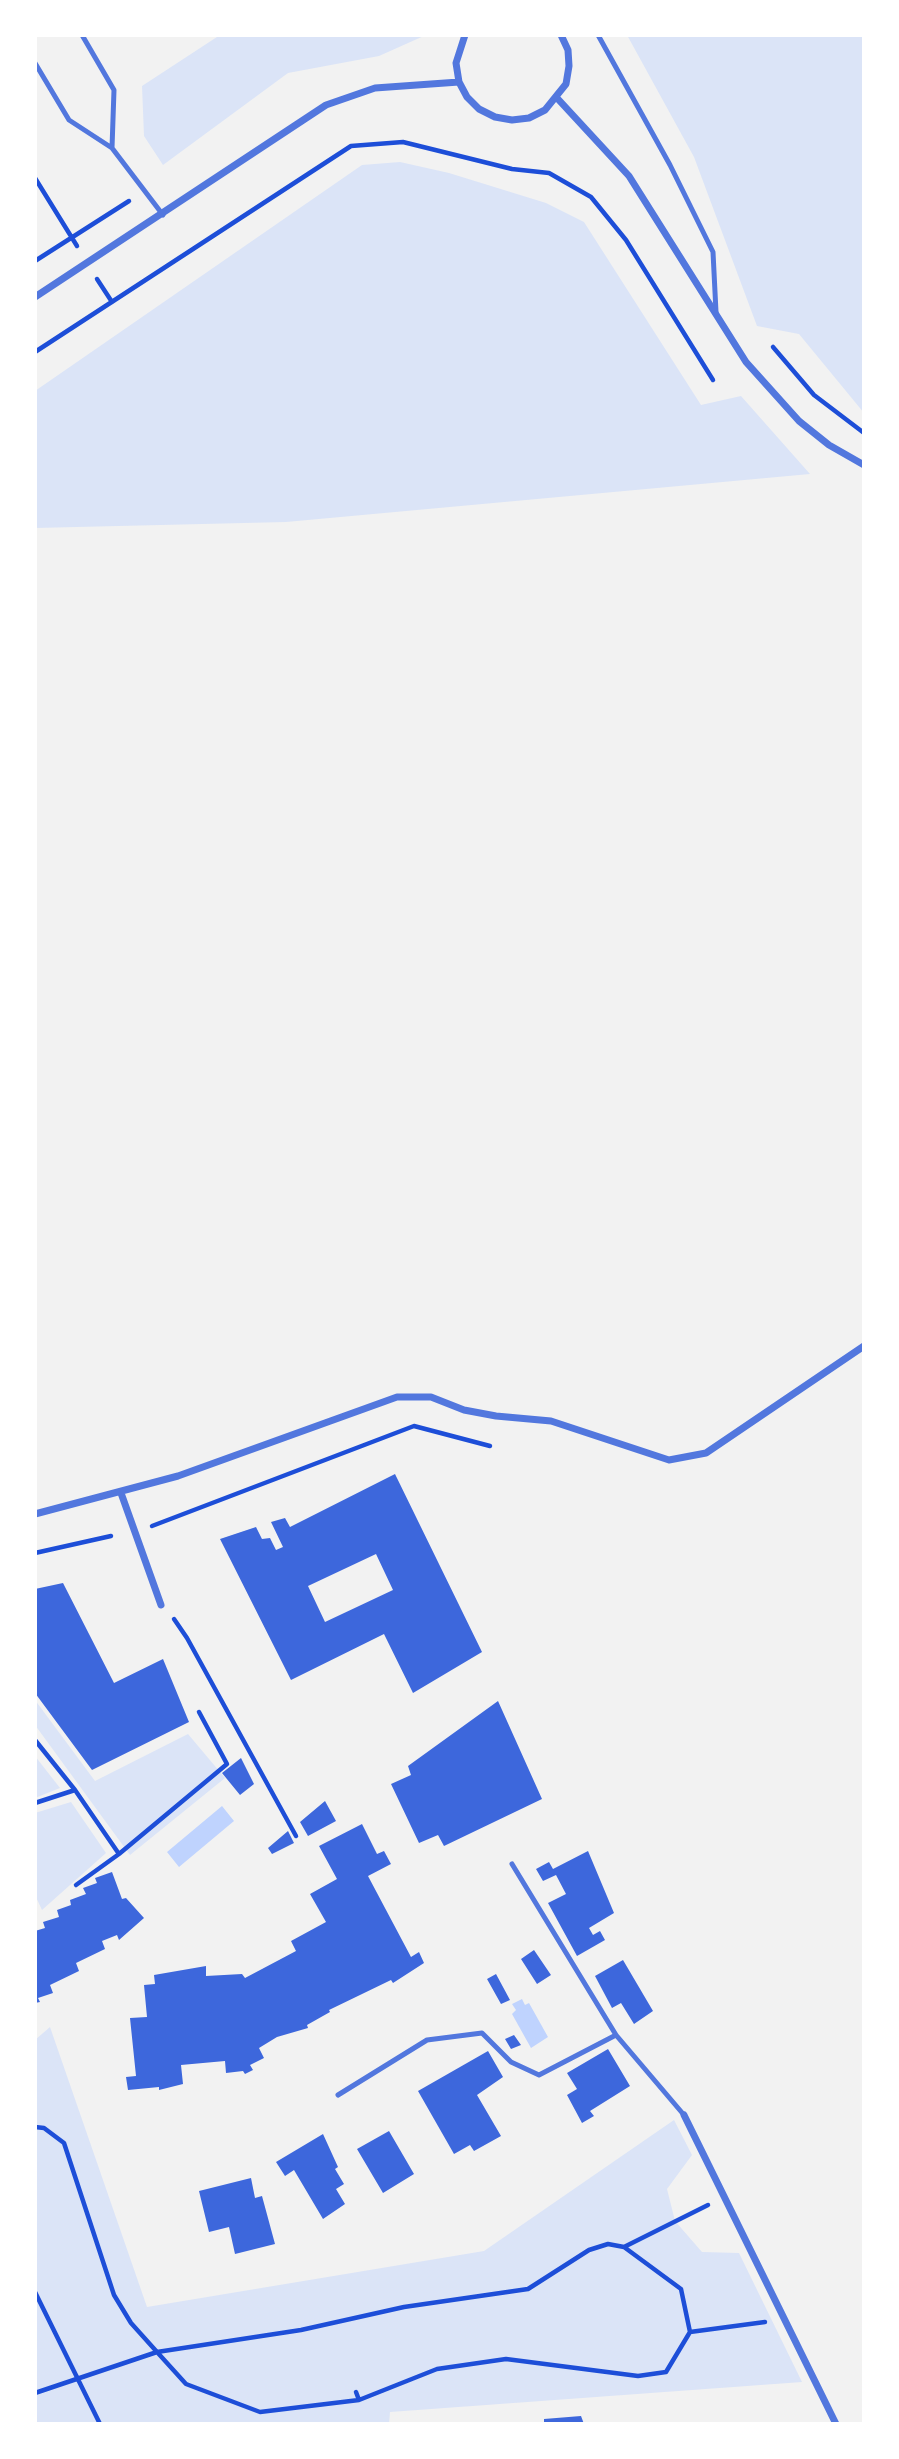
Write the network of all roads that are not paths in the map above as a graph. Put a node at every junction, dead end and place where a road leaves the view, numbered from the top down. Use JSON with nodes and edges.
{"nodes":[{"id":1,"x":82,"y":35,"type":"edge"},
{"id":2,"x":465,"y":35,"type":"edge"},
{"id":3,"x":561,"y":35,"type":"edge"},
{"id":4,"x":598,"y":35,"type":"edge"},
{"id":5,"x":35,"y":63,"type":"edge"},
{"id":6,"x":459,"y":82,"type":"junction"},
{"id":7,"x":557,"y":98,"type":"junction"},
{"id":8,"x":112,"y":148,"type":"junction"},
{"id":9,"x":163,"y":215,"type":"junction"},
{"id":10,"x":35,"y":297,"type":"edge"},
{"id":11,"x":716,"y":312,"type":"junction"},
{"id":12,"x":864,"y":465,"type":"edge"},
{"id":13,"x":864,"y":1346,"type":"edge"},
{"id":14,"x":121,"y":1493,"type":"junction"},
{"id":15,"x":35,"y":1514,"type":"edge"},
{"id":16,"x":162,"y":1605,"type":"road end"},
{"id":17,"x":512,"y":1864,"type":"dead end"},
{"id":18,"x":616,"y":2035,"type":"junction"},
{"id":19,"x":338,"y":2095,"type":"dead end"},
{"id":20,"x":684,"y":2115,"type":"joint"},
{"id":21,"x":836,"y":2424,"type":"edge"}],
"edges":[{"from":1,"to":8,"type":"lane"},
{"from":2,"to":6,"type":"street"},
{"from":3,"to":7,"type":"street"},
{"from":4,"to":11,"type":"lane"},
{"from":5,"to":8,"type":"lane"},
{"from":6,"to":7,"type":"street"},
{"from":6,"to":9,"type":"street"},
{"from":7,"to":11,"type":"street"},
{"from":8,"to":9,"type":"lane"},
{"from":9,"to":10,"type":"street"},
{"from":11,"to":12,"type":"street"},
{"from":13,"to":14,"type":"street"},
{"from":14,"to":15,"type":"street"},
{"from":14,"to":16,"type":"street"},
{"from":17,"to":18,"type":"lane"},
{"from":18,"to":19,"type":"lane"},
{"from":18,"to":20,"type":"lane"},
{"from":20,"to":21,"type":"street"}]}
